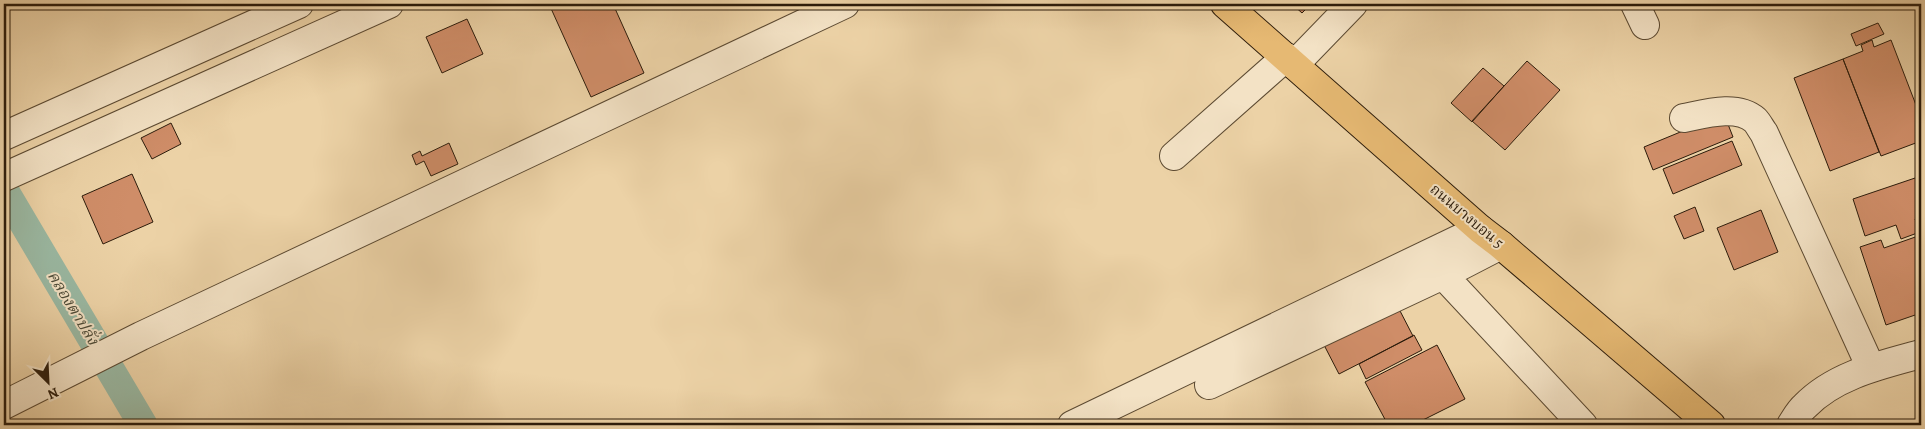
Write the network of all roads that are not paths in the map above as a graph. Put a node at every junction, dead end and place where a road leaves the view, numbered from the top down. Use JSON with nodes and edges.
{"nodes":[{"id":1,"x":299,"y":4,"type":"edge"},
{"id":2,"x":845,"y":4,"type":"edge"},
{"id":3,"x":1225,"y":4,"type":"edge"},
{"id":4,"x":1353,"y":4,"type":"edge"},
{"id":5,"x":374,"y":7,"type":"edge"},
{"id":6,"x":1290,"y":61,"type":"junction"},
{"id":7,"x":63,"y":109,"type":"junction"},
{"id":8,"x":1684,"y":118,"type":"dead end"},
{"id":9,"x":4,"y":136,"type":"edge"},
{"id":10,"x":78,"y":143,"type":"junction"},
{"id":11,"x":1174,"y":156,"type":"dead end"},
{"id":12,"x":6,"y":176,"type":"edge"},
{"id":13,"x":1491,"y":237,"type":"junction"},
{"id":14,"x":1443,"y":275,"type":"junction"},
{"id":15,"x":1921,"y":354,"type":"edge"},
{"id":16,"x":1871,"y":368,"type":"junction"},
{"id":17,"x":1209,"y":385,"type":"dead end"},
{"id":18,"x":4,"y":405,"type":"edge"},
{"id":19,"x":1072,"y":425,"type":"edge"},
{"id":20,"x":1583,"y":425,"type":"edge"},
{"id":21,"x":1711,"y":425,"type":"edge"},
{"id":22,"x":1791,"y":425,"type":"edge"}],
"edges":[{"from":1,"to":7,"type":"street"},
{"from":2,"to":18,"type":"street"},
{"from":3,"to":6,"type":"main road","name":"ถนนบางบอน 5"},
{"from":4,"to":6,"type":"street"},
{"from":5,"to":10,"type":"street"},
{"from":6,"to":11,"type":"street"},
{"from":6,"to":13,"type":"main road","name":"ถนนบางบอน 5"},
{"from":7,"to":9,"type":"street"},
{"from":7,"to":10,"type":"street"},
{"from":8,"to":16,"type":"street"},
{"from":10,"to":12,"type":"street"},
{"from":13,"to":14,"type":"street"},
{"from":13,"to":19,"type":"street"},
{"from":13,"to":21,"type":"main road","name":"ถนนบางบอน 5"},
{"from":14,"to":17,"type":"street"},
{"from":14,"to":20,"type":"street"},
{"from":15,"to":16,"type":"street"},
{"from":16,"to":22,"type":"street"}]}
